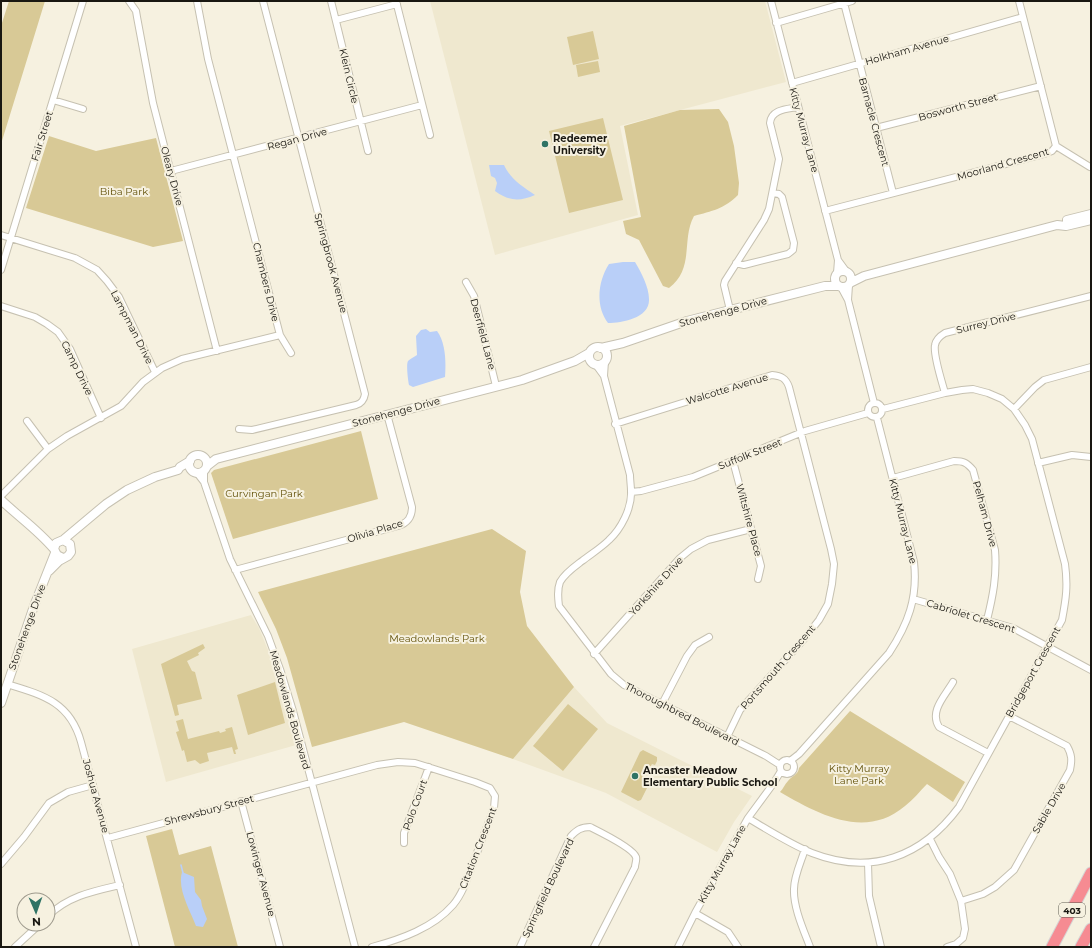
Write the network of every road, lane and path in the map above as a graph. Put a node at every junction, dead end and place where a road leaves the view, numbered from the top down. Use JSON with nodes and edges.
{"nodes":[{"id":1,"x":83,"y":1,"type":"edge"},
{"id":2,"x":129,"y":1,"type":"edge"},
{"id":3,"x":197,"y":1,"type":"edge"},
{"id":4,"x":262,"y":1,"type":"edge"},
{"id":5,"x":331,"y":1,"type":"edge"},
{"id":6,"x":771,"y":1,"type":"edge"},
{"id":7,"x":852,"y":1,"type":"edge"},
{"id":8,"x":1019,"y":1,"type":"edge"},
{"id":9,"x":396,"y":3,"type":"edge"},
{"id":10,"x":844,"y":4,"type":"junction"},
{"id":11,"x":1023,"y":17,"type":"junction"},
{"id":12,"x":336,"y":20,"type":"junction"},
{"id":13,"x":776,"y":23,"type":"junction"},
{"id":14,"x":859,"y":64,"type":"junction"},
{"id":15,"x":792,"y":83,"type":"junction"},
{"id":16,"x":1041,"y":86,"type":"junction"},
{"id":17,"x":53,"y":100,"type":"junction"},
{"id":18,"x":422,"y":106,"type":"junction"},
{"id":19,"x":798,"y":107,"type":"junction"},
{"id":20,"x":83,"y":109,"type":"dead end"},
{"id":21,"x":360,"y":122,"type":"junction"},
{"id":22,"x":876,"y":128,"type":"junction"},
{"id":23,"x":430,"y":135,"type":"dead end"},
{"id":24,"x":299,"y":138,"type":"junction"},
{"id":25,"x":1056,"y":146,"type":"junction"},
{"id":26,"x":368,"y":151,"type":"dead end"},
{"id":27,"x":233,"y":156,"type":"junction"},
{"id":28,"x":1090,"y":167,"type":"dead end"},
{"id":29,"x":171,"y":171,"type":"junction"},
{"id":30,"x":773,"y":193,"type":"junction"},
{"id":31,"x":893,"y":193,"type":"junction"},
{"id":32,"x":825,"y":211,"type":"junction"},
{"id":33,"x":1091,"y":214,"type":"edge"},
{"id":34,"x":1091,"y":220,"type":"edge"},
{"id":35,"x":1057,"y":225,"type":"junction"},
{"id":36,"x":1,"y":235,"type":"edge"},
{"id":37,"x":11,"y":238,"type":"junction"},
{"id":38,"x":838,"y":260,"type":"junction"},
{"id":39,"x":736,"y":263,"type":"junction"},
{"id":40,"x":1,"y":270,"type":"edge"},
{"id":41,"x":847,"y":272,"type":"junction"},
{"id":42,"x":836,"y":275,"type":"junction"},
{"id":43,"x":864,"y":276,"type":"junction"},
{"id":44,"x":466,"y":282,"type":"dead end"},
{"id":45,"x":845,"y":285,"type":"junction"},
{"id":46,"x":825,"y":286,"type":"junction"},
{"id":47,"x":1091,"y":296,"type":"edge"},
{"id":48,"x":1,"y":306,"type":"edge"},
{"id":49,"x":730,"y":310,"type":"junction"},
{"id":50,"x":280,"y":335,"type":"junction"},
{"id":51,"x":623,"y":343,"type":"junction"},
{"id":52,"x":601,"y":348,"type":"junction"},
{"id":53,"x":218,"y":351,"type":"junction"},
{"id":54,"x":291,"y":353,"type":"dead end"},
{"id":55,"x":589,"y":353,"type":"junction"},
{"id":56,"x":606,"y":359,"type":"junction"},
{"id":57,"x":575,"y":361,"type":"junction"},
{"id":58,"x":594,"y":363,"type":"junction"},
{"id":59,"x":1091,"y":367,"type":"edge"},
{"id":60,"x":155,"y":372,"type":"junction"},
{"id":61,"x":604,"y":376,"type":"junction"},
{"id":62,"x":496,"y":386,"type":"junction"},
{"id":63,"x":945,"y":393,"type":"junction"},
{"id":64,"x":874,"y":403,"type":"junction"},
{"id":65,"x":883,"y":409,"type":"junction"},
{"id":66,"x":1014,"y":409,"type":"junction"},
{"id":67,"x":868,"y":412,"type":"junction"},
{"id":68,"x":387,"y":414,"type":"junction"},
{"id":69,"x":101,"y":418,"type":"junction"},
{"id":70,"x":877,"y":418,"type":"junction"},
{"id":71,"x":27,"y":421,"type":"dead end"},
{"id":72,"x":615,"y":424,"type":"junction"},
{"id":73,"x":239,"y":429,"type":"dead end"},
{"id":74,"x":800,"y":433,"type":"junction"},
{"id":75,"x":48,"y":449,"type":"junction"},
{"id":76,"x":1091,"y":457,"type":"edge"},
{"id":77,"x":190,"y":461,"type":"junction"},
{"id":78,"x":733,"y":461,"type":"junction"},
{"id":79,"x":1038,"y":463,"type":"junction"},
{"id":80,"x":201,"y":467,"type":"junction"},
{"id":81,"x":178,"y":470,"type":"junction"},
{"id":82,"x":893,"y":478,"type":"junction"},
{"id":83,"x":631,"y":492,"type":"junction"},
{"id":84,"x":1,"y":496,"type":"edge"},
{"id":85,"x":1,"y":500,"type":"edge"},
{"id":86,"x":79,"y":527,"type":"junction"},
{"id":87,"x":751,"y":529,"type":"junction"},
{"id":88,"x":42,"y":534,"type":"junction"},
{"id":89,"x":61,"y":540,"type":"junction"},
{"id":90,"x":71,"y":546,"type":"junction"},
{"id":91,"x":55,"y":551,"type":"junction"},
{"id":92,"x":63,"y":558,"type":"junction"},
{"id":93,"x":234,"y":570,"type":"junction"},
{"id":94,"x":47,"y":573,"type":"junction"},
{"id":95,"x":758,"y":579,"type":"dead end"},
{"id":96,"x":913,"y":599,"type":"junction"},
{"id":97,"x":987,"y":620,"type":"junction"},
{"id":98,"x":709,"y":637,"type":"dead end"},
{"id":99,"x":1046,"y":646,"type":"junction"},
{"id":100,"x":594,"y":654,"type":"junction"},
{"id":101,"x":1091,"y":670,"type":"edge"},
{"id":102,"x":953,"y":682,"type":"dead end"},
{"id":103,"x":7,"y":684,"type":"junction"},
{"id":104,"x":1,"y":703,"type":"edge"},
{"id":105,"x":662,"y":704,"type":"junction"},
{"id":106,"x":1010,"y":716,"type":"junction"},
{"id":107,"x":727,"y":737,"type":"junction"},
{"id":108,"x":988,"y":753,"type":"junction"},
{"id":109,"x":791,"y":763,"type":"junction"},
{"id":110,"x":429,"y":767,"type":"junction"},
{"id":111,"x":782,"y":768,"type":"junction"},
{"id":112,"x":311,"y":783,"type":"junction"},
{"id":113,"x":93,"y":785,"type":"junction"},
{"id":114,"x":241,"y":801,"type":"junction"},
{"id":115,"x":748,"y":818,"type":"junction"},
{"id":116,"x":108,"y":838,"type":"junction"},
{"id":117,"x":930,"y":839,"type":"junction"},
{"id":118,"x":404,"y":843,"type":"dead end"},
{"id":119,"x":805,"y":849,"type":"junction"},
{"id":120,"x":868,"y":863,"type":"junction"},
{"id":121,"x":1,"y":864,"type":"edge"},
{"id":122,"x":1091,"y":873,"type":"edge"},
{"id":123,"x":120,"y":885,"type":"junction"},
{"id":124,"x":961,"y":901,"type":"junction"},
{"id":125,"x":56,"y":909,"type":"edge"},
{"id":126,"x":695,"y":913,"type":"junction"},
{"id":127,"x":1091,"y":929,"type":"edge"},
{"id":128,"x":31,"y":932,"type":"edge"},
{"id":129,"x":15,"y":947,"type":"edge"},
{"id":130,"x":136,"y":947,"type":"edge"},
{"id":131,"x":280,"y":947,"type":"edge"},
{"id":132,"x":355,"y":947,"type":"edge"},
{"id":133,"x":372,"y":947,"type":"edge"},
{"id":134,"x":520,"y":947,"type":"edge"},
{"id":135,"x":594,"y":947,"type":"edge"},
{"id":136,"x":678,"y":947,"type":"edge"},
{"id":137,"x":738,"y":947,"type":"edge"},
{"id":138,"x":810,"y":947,"type":"edge"},
{"id":139,"x":881,"y":947,"type":"edge"},
{"id":140,"x":947,"y":947,"type":"edge"},
{"id":141,"x":1052,"y":947,"type":"edge"},
{"id":142,"x":1081,"y":947,"type":"edge"}],
"edges":[{"from":1,"to":17,"type":"street","name":"Fair Street"},
{"from":2,"to":29,"type":"street","name":"Oleary Drive"},
{"from":3,"to":27,"type":"street","name":"Chambers Drive"},
{"from":4,"to":24,"type":"street","name":"Springbrook Avenue"},
{"from":5,"to":12,"type":"street","name":"Klein Circle"},
{"from":6,"to":13,"type":"street","name":"Kitty Murray Lane"},
{"from":7,"to":10,"type":"street"},
{"from":8,"to":11,"type":"street","name":"Moorland Crescent"},
{"from":9,"to":12,"type":"street"},
{"from":9,"to":18,"type":"street"},
{"from":10,"to":13,"type":"street"},
{"from":10,"to":14,"type":"street","name":"Barnacle Crescent"},
{"from":11,"to":14,"type":"street","name":"Holkham Avenue"},
{"from":11,"to":16,"type":"street","name":"Moorland Crescent"},
{"from":12,"to":21,"type":"street","name":"Klein Circle"},
{"from":13,"to":15,"type":"street","name":"Kitty Murray Lane"},
{"from":14,"to":15,"type":"street","name":"Holkham Avenue"},
{"from":14,"to":22,"type":"street","name":"Barnacle Crescent"},
{"from":15,"to":19,"type":"street","name":"Kitty Murray Lane"},
{"from":16,"to":22,"type":"street","name":"Bosworth Street"},
{"from":16,"to":25,"type":"street","name":"Moorland Crescent"},
{"from":17,"to":20,"type":"street"},
{"from":17,"to":37,"type":"street","name":"Fair Street"},
{"from":18,"to":21,"type":"street","name":"Regan Drive"},
{"from":18,"to":23,"type":"street"},
{"from":19,"to":30,"type":"street"},
{"from":19,"to":32,"type":"street","name":"Kitty Murray Lane"},
{"from":21,"to":24,"type":"street","name":"Regan Drive"},
{"from":21,"to":26,"type":"street","name":"Klein Circle"},
{"from":22,"to":31,"type":"street","name":"Barnacle Crescent"},
{"from":24,"to":27,"type":"street","name":"Regan Drive"},
{"from":24,"to":73,"type":"street","name":"Springbrook Avenue"},
{"from":25,"to":28,"type":"street"},
{"from":25,"to":31,"type":"street","name":"Moorland Crescent"},
{"from":27,"to":29,"type":"street","name":"Regan Drive"},
{"from":27,"to":50,"type":"street","name":"Chambers Drive"},
{"from":29,"to":53,"type":"street","name":"Oleary Drive"},
{"from":30,"to":39,"type":"street"},
{"from":30,"to":39,"type":"street"},
{"from":31,"to":32,"type":"street","name":"Moorland Crescent"},
{"from":32,"to":38,"type":"street","name":"Kitty Murray Lane"},
{"from":33,"to":35,"type":"street","name":"Stonehenge Drive"},
{"from":34,"to":35,"type":"street","name":"Stonehenge Drive"},
{"from":35,"to":43,"type":"street","name":"Stonehenge Drive"},
{"from":36,"to":37,"type":"street","name":"Lampman Drive"},
{"from":37,"to":40,"type":"street","name":"Fair Street"},
{"from":37,"to":60,"type":"street","name":"Lampman Drive"},
{"from":38,"to":41,"type":"street","name":"Kitty Murray Lane"},
{"from":38,"to":42,"type":"street","name":"Kitty Murray Lane"},
{"from":39,"to":49,"type":"street"},
{"from":41,"to":42,"type":"street"},
{"from":41,"to":43,"type":"street","name":"Stonehenge Drive"},
{"from":41,"to":45,"type":"street"},
{"from":42,"to":45,"type":"street"},
{"from":42,"to":46,"type":"street"},
{"from":43,"to":45,"type":"street","name":"Stonehenge Drive"},
{"from":44,"to":62,"type":"street","name":"Deerfield Lane"},
{"from":45,"to":46,"type":"street","name":"Stonehenge Drive"},
{"from":45,"to":64,"type":"street"},
{"from":46,"to":49,"type":"street","name":"Stonehenge Drive"},
{"from":47,"to":63,"type":"street","name":"Surrey Drive"},
{"from":48,"to":69,"type":"street","name":"Camp Drive"},
{"from":49,"to":51,"type":"street","name":"Stonehenge Drive"},
{"from":50,"to":53,"type":"street","name":"Chambers Drive"},
{"from":50,"to":54,"type":"street"},
{"from":51,"to":52,"type":"street","name":"Stonehenge Drive"},
{"from":51,"to":56,"type":"street","name":"Stonehenge Drive"},
{"from":52,"to":55,"type":"street"},
{"from":52,"to":56,"type":"street"},
{"from":53,"to":60,"type":"street","name":"Chambers Drive"},
{"from":55,"to":57,"type":"street","name":"Stonehenge Drive"},
{"from":55,"to":58,"type":"street"},
{"from":56,"to":58,"type":"street"},
{"from":56,"to":61,"type":"street","name":"Thoroughbred Boulevard"},
{"from":57,"to":58,"type":"street","name":"Stonehenge Drive"},
{"from":57,"to":62,"type":"street","name":"Stonehenge Drive"},
{"from":58,"to":61,"type":"street","name":"Thoroughbred Boulevard"},
{"from":59,"to":66,"type":"street"},
{"from":60,"to":69,"type":"street","name":"Chambers Drive"},
{"from":61,"to":72,"type":"street","name":"Thoroughbred Boulevard"},
{"from":62,"to":68,"type":"street","name":"Stonehenge Drive"},
{"from":63,"to":65,"type":"street","name":"Bridgeport Crescent"},
{"from":63,"to":66,"type":"street","name":"Bridgeport Crescent"},
{"from":64,"to":65,"type":"street"},
{"from":64,"to":67,"type":"street"},
{"from":65,"to":70,"type":"street"},
{"from":66,"to":79,"type":"street","name":"Bridgeport Crescent"},
{"from":67,"to":70,"type":"street"},
{"from":67,"to":74,"type":"street","name":"Suffolk Street"},
{"from":68,"to":80,"type":"street","name":"Stonehenge Drive"},
{"from":68,"to":93,"type":"street","name":"Olivia Place"},
{"from":69,"to":75,"type":"street","name":"Chambers Drive"},
{"from":70,"to":82,"type":"street","name":"Kitty Murray Lane"},
{"from":71,"to":75,"type":"street"},
{"from":72,"to":74,"type":"street","name":"Walcotte Avenue"},
{"from":72,"to":83,"type":"street","name":"Thoroughbred Boulevard"},
{"from":74,"to":78,"type":"street","name":"Suffolk Street"},
{"from":74,"to":107,"type":"street","name":"Portsmouth Crescent"},
{"from":75,"to":84,"type":"street","name":"Chambers Drive"},
{"from":76,"to":79,"type":"street"},
{"from":77,"to":80,"type":"street"},
{"from":77,"to":80,"type":"street"},
{"from":77,"to":81,"type":"street","name":"Stonehenge Drive"},
{"from":78,"to":83,"type":"street","name":"Suffolk Street"},
{"from":78,"to":87,"type":"street","name":"Wiltshire Place"},
{"from":79,"to":99,"type":"street","name":"Bridgeport Crescent"},
{"from":80,"to":81,"type":"street","name":"Stonehenge Drive"},
{"from":80,"to":93,"type":"street","name":"Meadowlands Boulevard"},
{"from":81,"to":86,"type":"street","name":"Stonehenge Drive"},
{"from":82,"to":96,"type":"street","name":"Kitty Murray Lane"},
{"from":82,"to":97,"type":"street","name":"Pelham Drive"},
{"from":83,"to":100,"type":"street","name":"Thoroughbred Boulevard"},
{"from":85,"to":88,"type":"street"},
{"from":86,"to":89,"type":"street","name":"Stonehenge Drive"},
{"from":86,"to":90,"type":"street","name":"Stonehenge Drive"},
{"from":87,"to":95,"type":"street","name":"Wiltshire Place"},
{"from":87,"to":100,"type":"street","name":"Yorkshire Drive"},
{"from":88,"to":89,"type":"street"},
{"from":88,"to":91,"type":"street"},
{"from":89,"to":90,"type":"street"},
{"from":89,"to":91,"type":"street"},
{"from":90,"to":92,"type":"street"},
{"from":91,"to":92,"type":"street"},
{"from":91,"to":94,"type":"street","name":"Stonehenge Drive"},
{"from":92,"to":94,"type":"street","name":"Stonehenge Drive"},
{"from":93,"to":112,"type":"street","name":"Meadowlands Boulevard"},
{"from":94,"to":103,"type":"street","name":"Stonehenge Drive"},
{"from":96,"to":97,"type":"street","name":"Cabriolet Crescent"},
{"from":96,"to":109,"type":"street","name":"Kitty Murray Lane"},
{"from":97,"to":99,"type":"street","name":"Cabriolet Crescent"},
{"from":98,"to":105,"type":"street"},
{"from":99,"to":101,"type":"street","name":"Cabriolet Crescent"},
{"from":99,"to":106,"type":"street","name":"Bridgeport Crescent"},
{"from":100,"to":105,"type":"street","name":"Thoroughbred Boulevard"},
{"from":102,"to":108,"type":"street"},
{"from":103,"to":104,"type":"street","name":"Stonehenge Drive"},
{"from":103,"to":113,"type":"street","name":"Joshua Avenue"},
{"from":105,"to":107,"type":"street","name":"Thoroughbred Boulevard"},
{"from":106,"to":108,"type":"street","name":"Bridgeport Crescent"},
{"from":106,"to":124,"type":"street","name":"Sable Drive"},
{"from":107,"to":111,"type":"street","name":"Thoroughbred Boulevard"},
{"from":108,"to":117,"type":"street","name":"Bridgeport Crescent"},
{"from":109,"to":111,"type":"street"},
{"from":109,"to":111,"type":"street","name":"Kitty Murray Lane"},
{"from":110,"to":112,"type":"street","name":"Citation Crescent"},
{"from":110,"to":118,"type":"street","name":"Polo Court"},
{"from":110,"to":133,"type":"street","name":"Citation Crescent"},
{"from":111,"to":115,"type":"street","name":"Kitty Murray Lane"},
{"from":112,"to":114,"type":"street","name":"Shrewsbury Street"},
{"from":112,"to":132,"type":"street","name":"Meadowlands Boulevard"},
{"from":113,"to":116,"type":"street","name":"Joshua Avenue"},
{"from":113,"to":121,"type":"street"},
{"from":114,"to":116,"type":"street","name":"Shrewsbury Street"},
{"from":114,"to":131,"type":"street","name":"Lowinger Avenue"},
{"from":115,"to":119,"type":"street","name":"Bridgeport Crescent"},
{"from":115,"to":126,"type":"street","name":"Kitty Murray Lane"},
{"from":116,"to":123,"type":"street","name":"Joshua Avenue"},
{"from":117,"to":120,"type":"street","name":"Bridgeport Crescent"},
{"from":117,"to":124,"type":"street"},
{"from":119,"to":120,"type":"street","name":"Bridgeport Crescent"},
{"from":119,"to":138,"type":"street"},
{"from":120,"to":139,"type":"street"},
{"from":122,"to":141,"type":"highway","number":"403"},
{"from":123,"to":125,"type":"street"},
{"from":123,"to":130,"type":"street","name":"Joshua Avenue"},
{"from":124,"to":140,"type":"street"},
{"from":126,"to":136,"type":"street","name":"Kitty Murray Lane"},
{"from":126,"to":137,"type":"street"},
{"from":127,"to":142,"type":"highway","number":"403"},
{"from":128,"to":129,"type":"street"},
{"from":134,"to":135,"type":"street","name":"Springfield Boulevard"}]}
